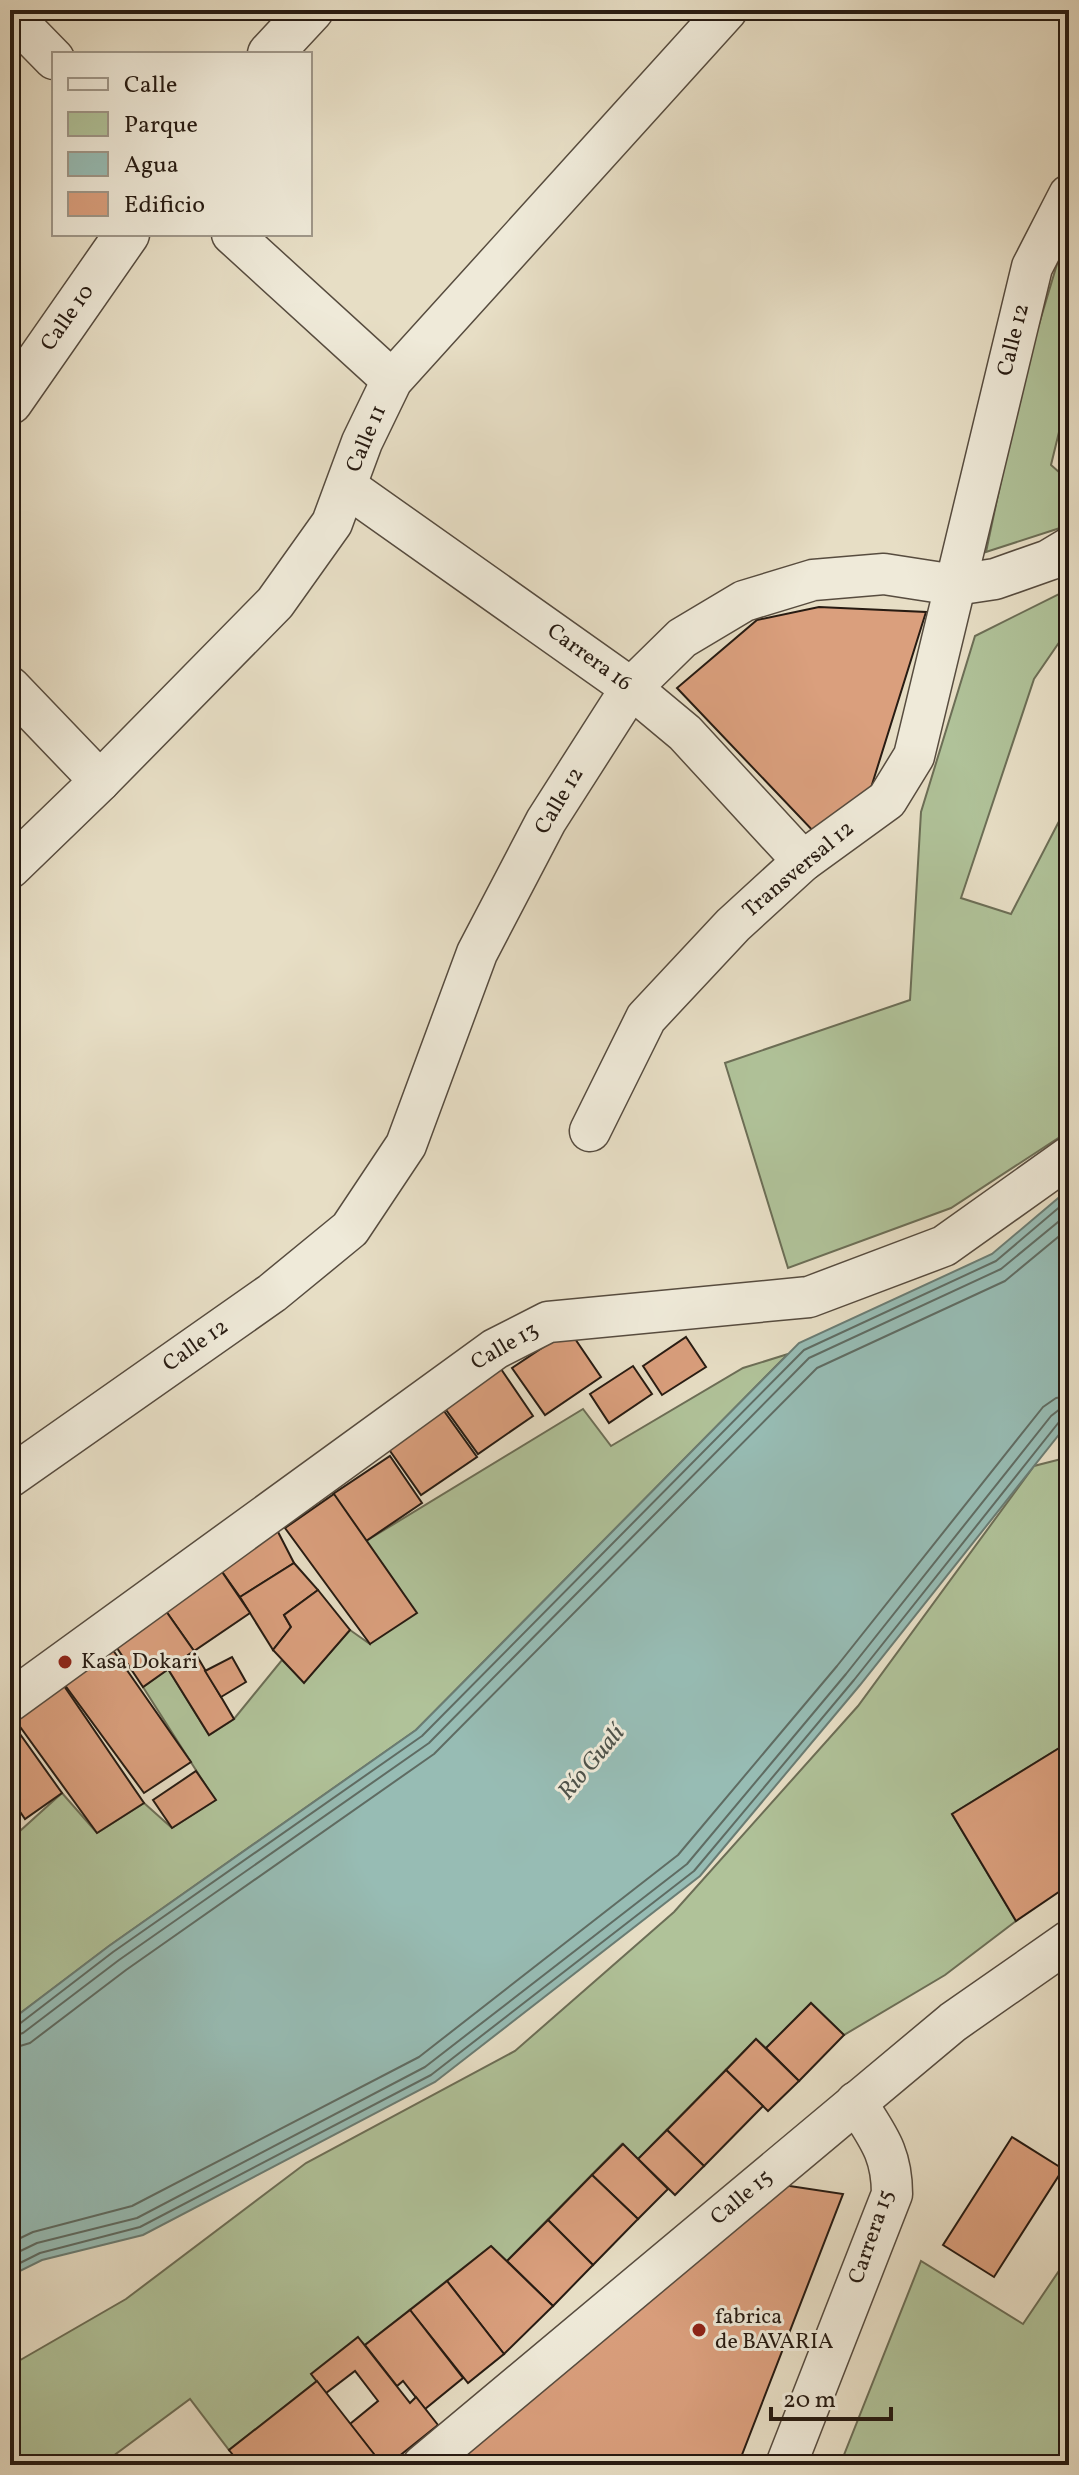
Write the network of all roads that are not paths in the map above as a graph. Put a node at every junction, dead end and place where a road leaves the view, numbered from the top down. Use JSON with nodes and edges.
{"nodes":[{"id":1,"x":311,"y":10,"type":"edge"},
{"id":2,"x":727,"y":10,"type":"edge"},
{"id":3,"x":10,"y":14,"type":"edge"},
{"id":4,"x":272,"y":52,"type":"edge"},
{"id":5,"x":52,"y":57,"type":"edge"},
{"id":6,"x":1069,"y":195,"type":"edge"},
{"id":7,"x":126,"y":236,"type":"edge"},
{"id":8,"x":234,"y":236,"type":"edge"},
{"id":9,"x":392,"y":380,"type":"junction"},
{"id":10,"x":10,"y":402,"type":"edge"},
{"id":11,"x":347,"y":487,"type":"junction"},
{"id":12,"x":1069,"y":548,"type":"edge"},
{"id":13,"x":955,"y":585,"type":"junction"},
{"id":14,"x":10,"y":687,"type":"edge"},
{"id":15,"x":631,"y":688,"type":"junction"},
{"id":16,"x":100,"y":781,"type":"junction"},
{"id":17,"x":803,"y":861,"type":"junction"},
{"id":18,"x":10,"y":868,"type":"edge"},
{"id":19,"x":590,"y":1131,"type":"dead end"},
{"id":20,"x":1069,"y":1157,"type":"edge"},
{"id":21,"x":10,"y":1477,"type":"edge"},
{"id":22,"x":10,"y":1701,"type":"edge"},
{"id":23,"x":1069,"y":1941,"type":"edge"},
{"id":24,"x":856,"y":2102,"type":"junction"},
{"id":25,"x":423,"y":2465,"type":"edge"},
{"id":26,"x":786,"y":2465,"type":"edge"}],
"edges":[{"from":1,"to":4,"type":"street"},
{"from":2,"to":9,"type":"street","name":"Calle 11"},
{"from":3,"to":5,"type":"street"},
{"from":6,"to":13,"type":"street","name":"Calle 12"},
{"from":7,"to":10,"type":"street","name":"Calle 10"},
{"from":8,"to":9,"type":"street"},
{"from":9,"to":11,"type":"street","name":"Calle 11"},
{"from":11,"to":15,"type":"street","name":"Carrera 16"},
{"from":11,"to":16,"type":"street","name":"Calle 11"},
{"from":12,"to":13,"type":"street"},
{"from":13,"to":15,"type":"street","name":"Calle 12"},
{"from":13,"to":17,"type":"street","name":"Transversal 12"},
{"from":14,"to":16,"type":"street"},
{"from":15,"to":17,"type":"street","name":"Carrera 16"},
{"from":15,"to":21,"type":"street","name":"Calle 12"},
{"from":16,"to":18,"type":"street","name":"Calle 11"},
{"from":17,"to":19,"type":"street","name":"Transversal 12"},
{"from":20,"to":22,"type":"street","name":"Calle 13"},
{"from":23,"to":24,"type":"street","name":"Calle 15"},
{"from":24,"to":25,"type":"street","name":"Calle 15"},
{"from":24,"to":26,"type":"street","name":"Carrera 15"}]}
